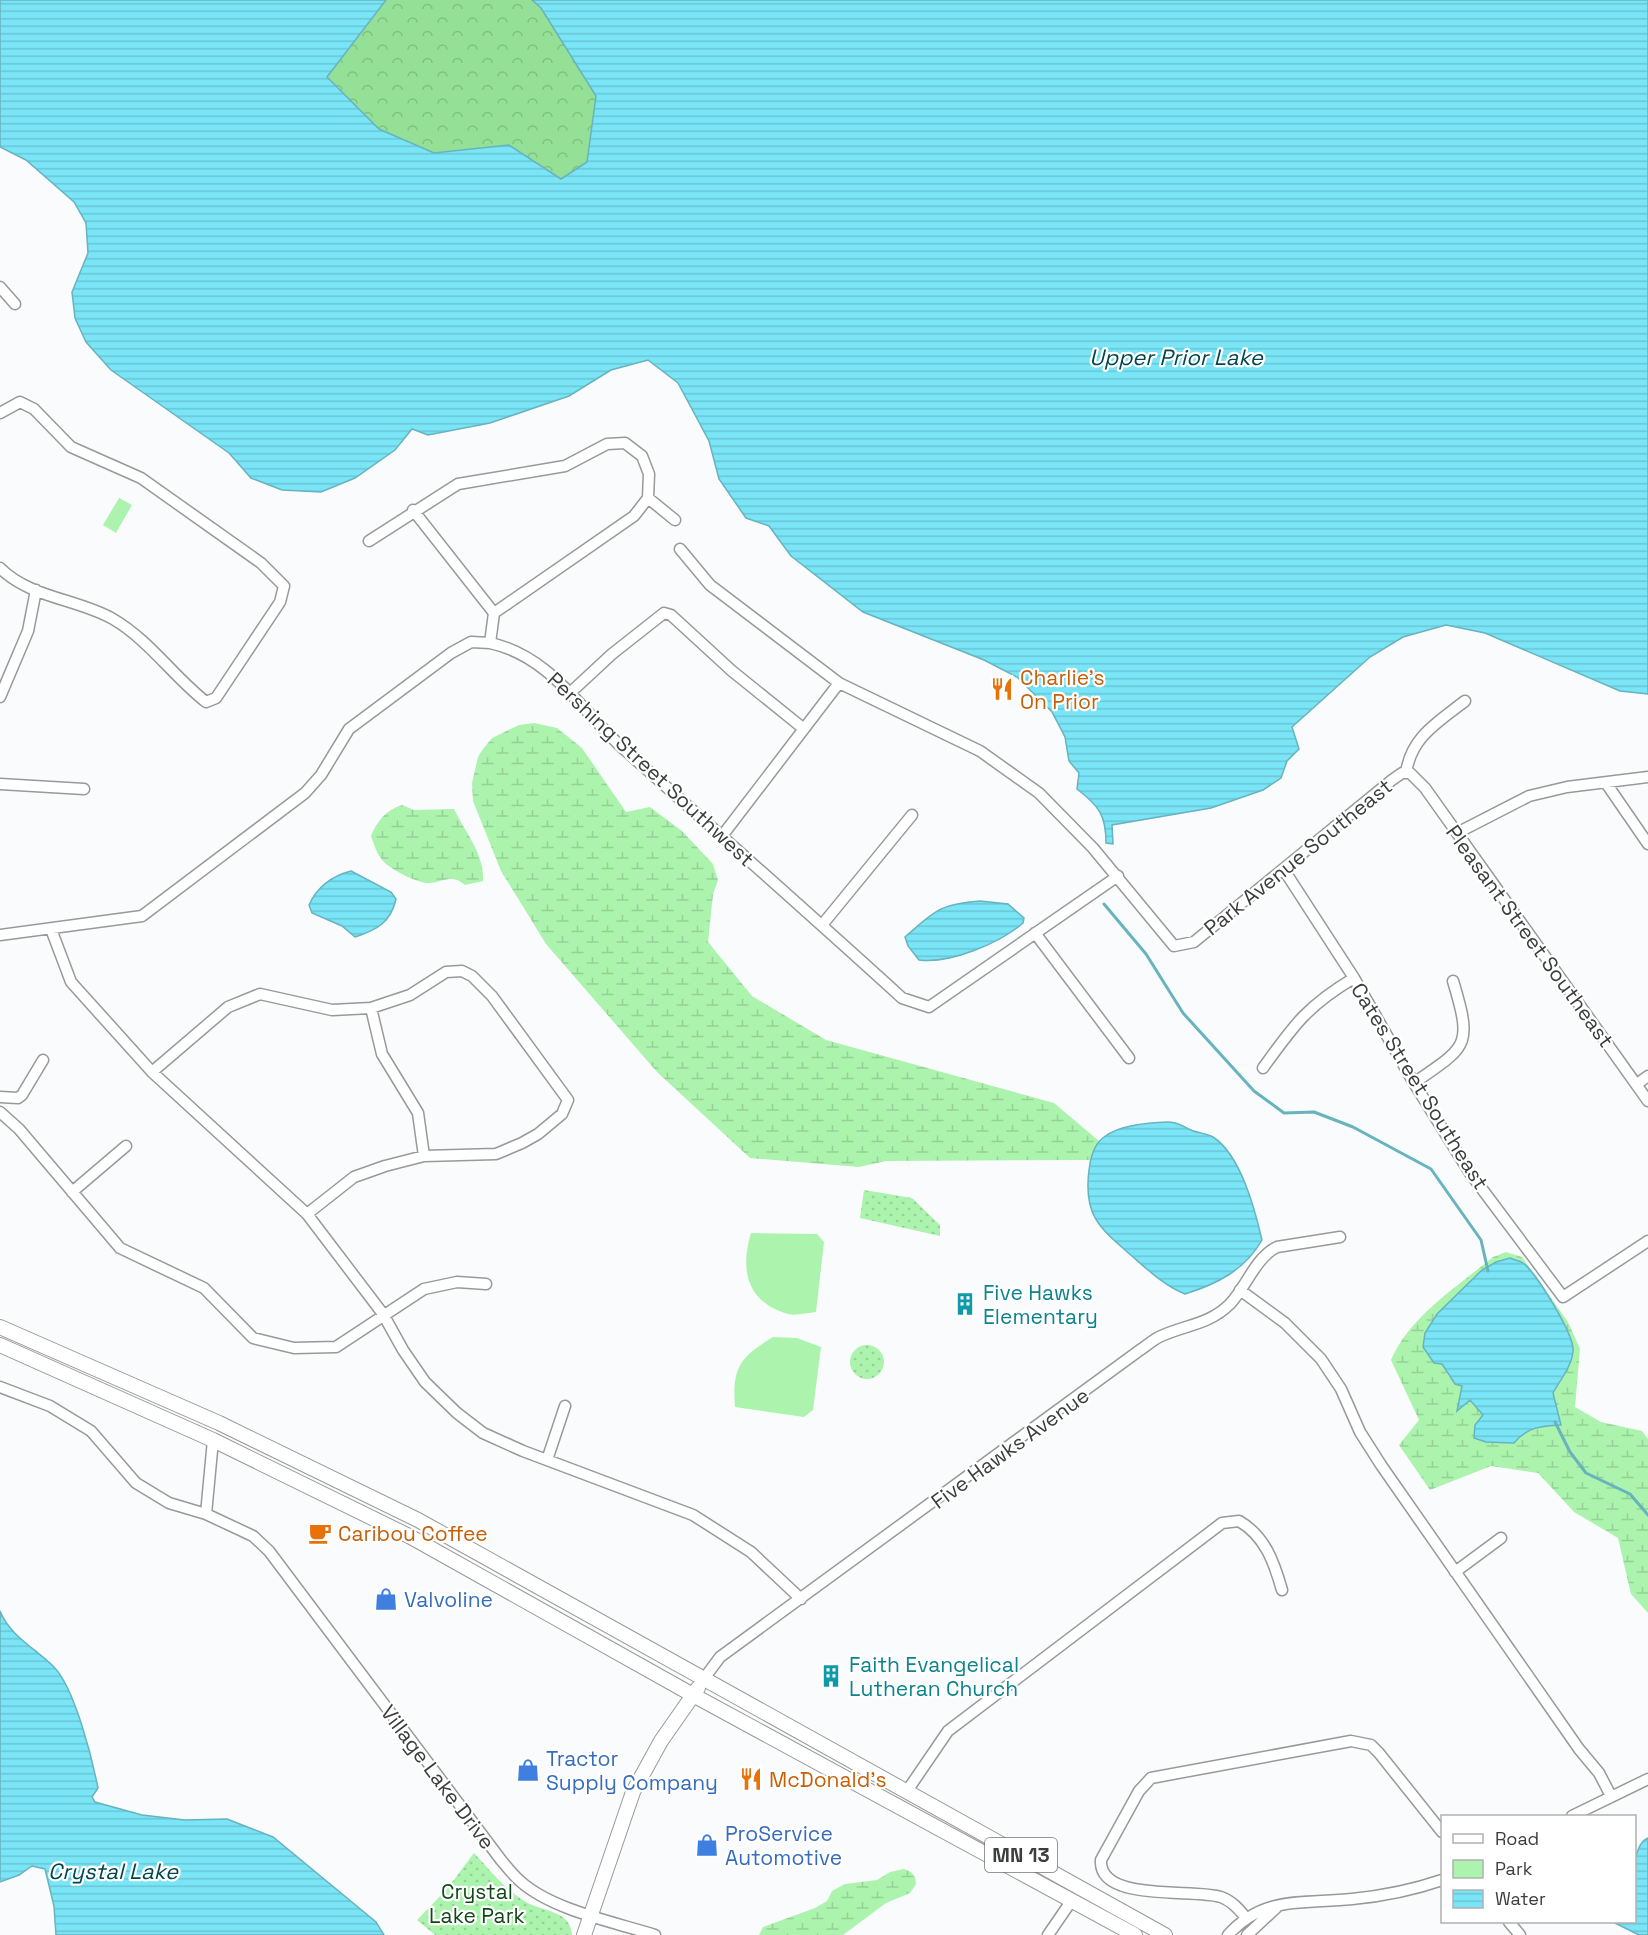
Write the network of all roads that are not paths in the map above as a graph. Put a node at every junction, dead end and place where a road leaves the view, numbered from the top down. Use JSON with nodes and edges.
{"nodes":[{"id":1,"x":0,"y":287,"type":"edge"},
{"id":2,"x":15,"y":304,"type":"dead end"},
{"id":3,"x":0,"y":413,"type":"edge"},
{"id":4,"x":648,"y":498,"type":"junction"},
{"id":5,"x":414,"y":510,"type":"junction"},
{"id":6,"x":675,"y":520,"type":"dead end"},
{"id":7,"x":369,"y":541,"type":"dead end"},
{"id":8,"x":680,"y":549,"type":"dead end"},
{"id":9,"x":0,"y":568,"type":"edge"},
{"id":10,"x":36,"y":590,"type":"junction"},
{"id":11,"x":494,"y":613,"type":"junction"},
{"id":12,"x":490,"y":642,"type":"junction"},
{"id":13,"x":839,"y":683,"type":"junction"},
{"id":14,"x":571,"y":692,"type":"junction"},
{"id":15,"x":0,"y":697,"type":"edge"},
{"id":16,"x":1465,"y":702,"type":"dead end"},
{"id":17,"x":804,"y":729,"type":"junction"},
{"id":18,"x":1408,"y":773,"type":"junction"},
{"id":19,"x":1648,"y":777,"type":"edge"},
{"id":20,"x":1606,"y":783,"type":"junction"},
{"id":21,"x":0,"y":784,"type":"edge"},
{"id":22,"x":84,"y":789,"type":"dead end"},
{"id":23,"x":912,"y":815,"type":"dead end"},
{"id":24,"x":1457,"y":833,"type":"junction"},
{"id":25,"x":722,"y":836,"type":"junction"},
{"id":26,"x":1648,"y":844,"type":"edge"},
{"id":27,"x":1284,"y":870,"type":"junction"},
{"id":28,"x":1118,"y":876,"type":"junction"},
{"id":29,"x":822,"y":926,"type":"junction"},
{"id":30,"x":51,"y":929,"type":"junction"},
{"id":31,"x":1035,"y":933,"type":"junction"},
{"id":32,"x":0,"y":934,"type":"edge"},
{"id":33,"x":1354,"y":978,"type":"junction"},
{"id":34,"x":1453,"y":981,"type":"dead end"},
{"id":35,"x":371,"y":1008,"type":"junction"},
{"id":36,"x":1129,"y":1058,"type":"dead end"},
{"id":37,"x":43,"y":1060,"type":"dead end"},
{"id":38,"x":1263,"y":1068,"type":"dead end"},
{"id":39,"x":152,"y":1072,"type":"junction"},
{"id":40,"x":1648,"y":1076,"type":"edge"},
{"id":41,"x":1414,"y":1083,"type":"junction"},
{"id":42,"x":1637,"y":1084,"type":"junction"},
{"id":43,"x":0,"y":1097,"type":"edge"},
{"id":44,"x":1648,"y":1101,"type":"edge"},
{"id":45,"x":0,"y":1112,"type":"edge"},
{"id":46,"x":126,"y":1146,"type":"dead end"},
{"id":47,"x":424,"y":1156,"type":"junction"},
{"id":48,"x":72,"y":1192,"type":"junction"},
{"id":49,"x":308,"y":1214,"type":"junction"},
{"id":50,"x":1340,"y":1237,"type":"dead end"},
{"id":51,"x":1648,"y":1241,"type":"edge"},
{"id":52,"x":486,"y":1284,"type":"dead end"},
{"id":53,"x":1240,"y":1290,"type":"junction"},
{"id":54,"x":383,"y":1314,"type":"junction"},
{"id":55,"x":0,"y":1327,"type":"edge"},
{"id":56,"x":0,"y":1345,"type":"edge"},
{"id":57,"x":0,"y":1387,"type":"edge"},
{"id":58,"x":565,"y":1406,"type":"dead end"},
{"id":59,"x":213,"y":1440,"type":"junction"},
{"id":60,"x":547,"y":1460,"type":"junction"},
{"id":61,"x":206,"y":1514,"type":"junction"},
{"id":62,"x":1501,"y":1538,"type":"dead end"},
{"id":63,"x":1455,"y":1572,"type":"junction"},
{"id":64,"x":1282,"y":1590,"type":"dead end"},
{"id":65,"x":801,"y":1599,"type":"junction"},
{"id":66,"x":703,"y":1680,"type":"junction"},
{"id":67,"x":693,"y":1695,"type":"junction"},
{"id":68,"x":1648,"y":1779,"type":"edge"},
{"id":69,"x":907,"y":1791,"type":"junction"},
{"id":70,"x":1611,"y":1796,"type":"junction"},
{"id":71,"x":1574,"y":1815,"type":"edge"},
{"id":72,"x":1441,"y":1830,"type":"edge"},
{"id":73,"x":1441,"y":1881,"type":"edge"},
{"id":74,"x":1072,"y":1900,"type":"junction"},
{"id":75,"x":1276,"y":1908,"type":"junction"},
{"id":76,"x":592,"y":1916,"type":"junction"},
{"id":77,"x":1246,"y":1918,"type":"junction"},
{"id":78,"x":1510,"y":1923,"type":"edge"},
{"id":79,"x":584,"y":1935,"type":"edge"},
{"id":80,"x":655,"y":1935,"type":"edge"},
{"id":81,"x":1048,"y":1935,"type":"edge"},
{"id":82,"x":1135,"y":1935,"type":"edge"},
{"id":83,"x":1166,"y":1935,"type":"edge"},
{"id":84,"x":1228,"y":1935,"type":"edge"},
{"id":85,"x":1247,"y":1935,"type":"edge"},
{"id":86,"x":1520,"y":1935,"type":"edge"}],
"edges":[{"from":1,"to":2,"type":"street"},
{"from":3,"to":10,"type":"street"},
{"from":4,"to":5,"type":"street"},
{"from":4,"to":6,"type":"street"},
{"from":4,"to":11,"type":"street"},
{"from":5,"to":7,"type":"street"},
{"from":5,"to":11,"type":"street"},
{"from":8,"to":13,"type":"street"},
{"from":9,"to":10,"type":"street"},
{"from":10,"to":15,"type":"street"},
{"from":11,"to":12,"type":"street"},
{"from":12,"to":14,"type":"street","name":"Pershing Street Southwest"},
{"from":12,"to":30,"type":"street"},
{"from":13,"to":17,"type":"street"},
{"from":13,"to":28,"type":"street"},
{"from":14,"to":17,"type":"street"},
{"from":14,"to":25,"type":"street","name":"Pershing Street Southwest"},
{"from":16,"to":18,"type":"street","name":"Park Avenue Southeast"},
{"from":17,"to":25,"type":"street"},
{"from":18,"to":24,"type":"street","name":"Pleasant Street Southeast"},
{"from":18,"to":27,"type":"street","name":"Park Avenue Southeast"},
{"from":19,"to":20,"type":"street"},
{"from":20,"to":24,"type":"street"},
{"from":20,"to":26,"type":"street"},
{"from":21,"to":22,"type":"street"},
{"from":23,"to":29,"type":"street"},
{"from":24,"to":42,"type":"street","name":"Pleasant Street Southeast"},
{"from":25,"to":29,"type":"street","name":"Pershing Street Southwest"},
{"from":27,"to":28,"type":"street","name":"Park Avenue Southeast"},
{"from":27,"to":33,"type":"street","name":"Cates Street Southeast"},
{"from":28,"to":31,"type":"street"},
{"from":29,"to":31,"type":"street","name":"Pershing Street Southwest"},
{"from":30,"to":32,"type":"street"},
{"from":30,"to":39,"type":"street"},
{"from":31,"to":36,"type":"street"},
{"from":33,"to":38,"type":"street"},
{"from":33,"to":41,"type":"street","name":"Cates Street Southeast"},
{"from":34,"to":41,"type":"street"},
{"from":35,"to":39,"type":"street"},
{"from":35,"to":47,"type":"street"},
{"from":35,"to":47,"type":"street"},
{"from":37,"to":43,"type":"street"},
{"from":39,"to":49,"type":"street"},
{"from":40,"to":42,"type":"street"},
{"from":41,"to":51,"type":"street","name":"Cates Street Southeast"},
{"from":42,"to":44,"type":"street","name":"Pleasant Street Southeast"},
{"from":45,"to":48,"type":"street"},
{"from":46,"to":48,"type":"street"},
{"from":47,"to":49,"type":"street"},
{"from":48,"to":54,"type":"street"},
{"from":49,"to":54,"type":"street"},
{"from":50,"to":53,"type":"street","name":"Five Hawks Avenue"},
{"from":52,"to":54,"type":"street"},
{"from":53,"to":63,"type":"street"},
{"from":53,"to":65,"type":"street","name":"Five Hawks Avenue"},
{"from":54,"to":60,"type":"street"},
{"from":55,"to":66,"type":"main road","number":"MN 13"},
{"from":56,"to":59,"type":"main road","number":"MN 13"},
{"from":57,"to":61,"type":"street","name":"Village Lake Drive"},
{"from":58,"to":60,"type":"street"},
{"from":59,"to":61,"type":"street"},
{"from":59,"to":67,"type":"main road","number":"MN 13"},
{"from":60,"to":65,"type":"street"},
{"from":61,"to":76,"type":"street","name":"Village Lake Drive"},
{"from":62,"to":63,"type":"street"},
{"from":63,"to":70,"type":"street"},
{"from":64,"to":69,"type":"street"},
{"from":65,"to":66,"type":"street","name":"Five Hawks Avenue"},
{"from":66,"to":67,"type":"main road","name":"Five Hawks Avenue"},
{"from":66,"to":69,"type":"main road","number":"MN 13"},
{"from":67,"to":74,"type":"main road","number":"MN 13"},
{"from":67,"to":76,"type":"main road","name":"Five Hawks Avenue"},
{"from":68,"to":70,"type":"street"},
{"from":69,"to":83,"type":"main road","number":"MN 13"},
{"from":70,"to":71,"type":"street"},
{"from":72,"to":77,"type":"street"},
{"from":73,"to":75,"type":"street"},
{"from":74,"to":81,"type":"street"},
{"from":74,"to":82,"type":"main road","number":"MN 13"},
{"from":75,"to":77,"type":"street"},
{"from":75,"to":85,"type":"street"},
{"from":76,"to":79,"type":"main road","name":"Five Hawks Avenue"},
{"from":76,"to":80,"type":"street","name":"Village Lake Drive"},
{"from":77,"to":84,"type":"street"},
{"from":78,"to":86,"type":"street"}]}
